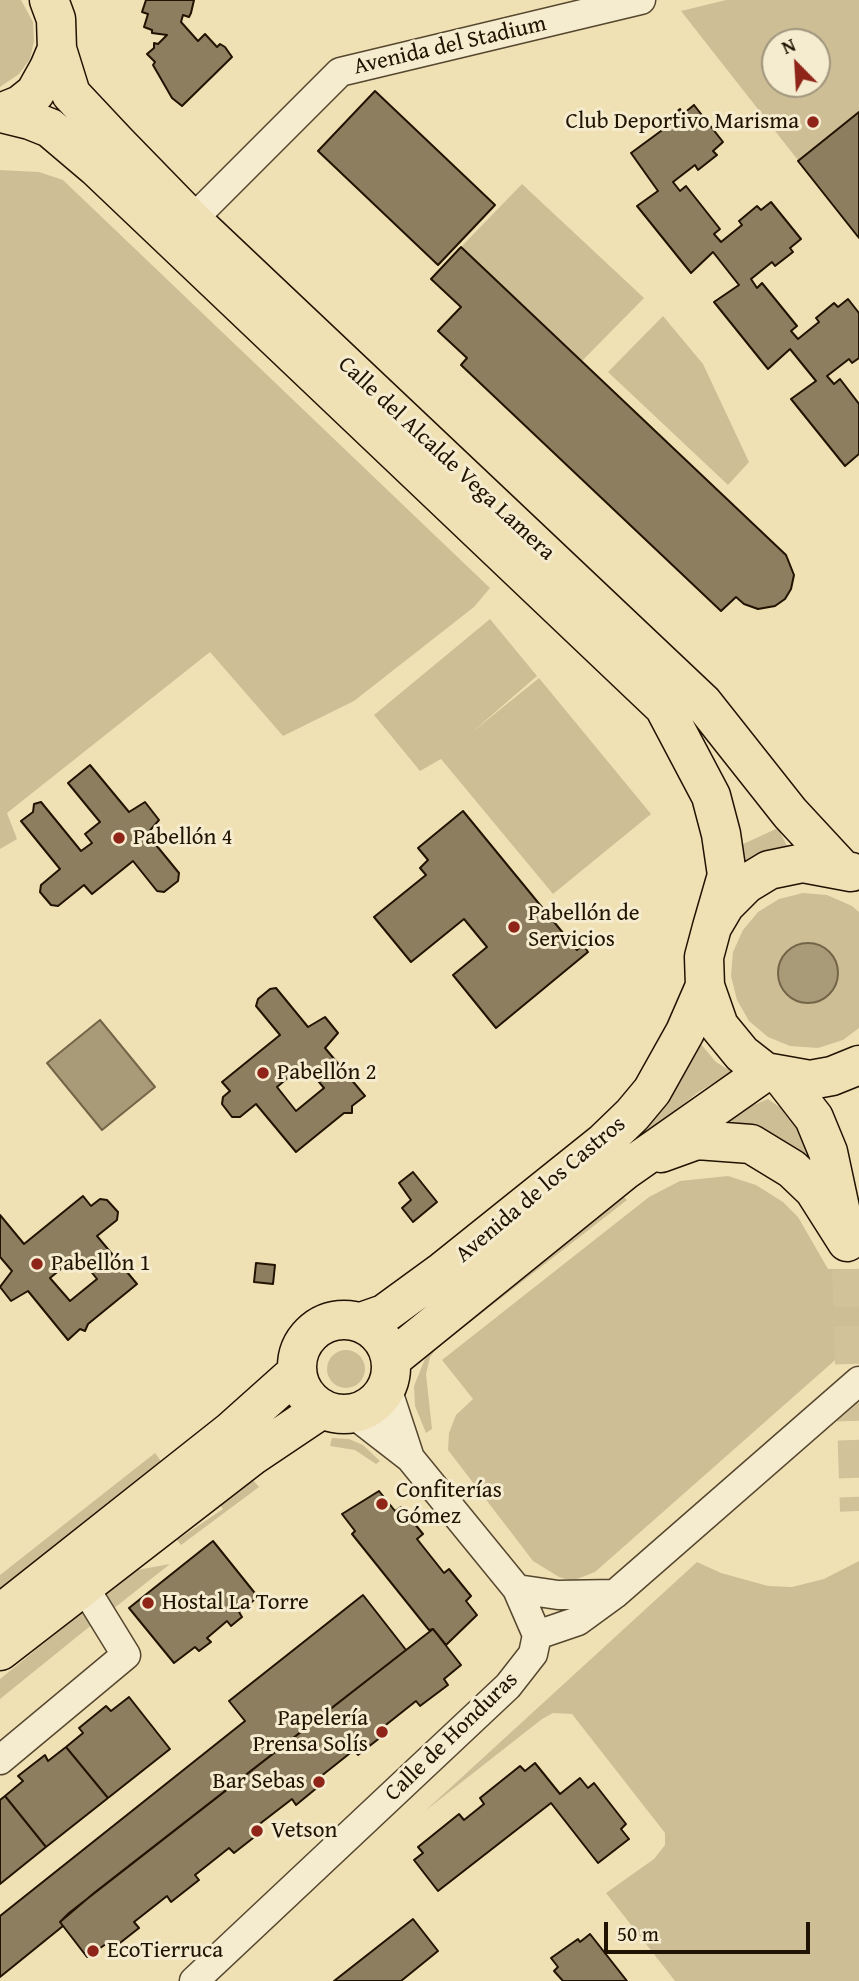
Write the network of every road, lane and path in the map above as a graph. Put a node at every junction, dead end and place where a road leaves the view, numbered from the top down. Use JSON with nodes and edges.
{"nodes":[{"id":1,"x":49,"y":0,"type":"edge"},
{"id":2,"x":641,"y":0,"type":"edge"},
{"id":3,"x":57,"y":50,"type":"junction"},
{"id":4,"x":0,"y":113,"type":"edge"},
{"id":5,"x":192,"y":220,"type":"junction"},
{"id":6,"x":850,"y":872,"type":"edge"},
{"id":7,"x":712,"y":926,"type":"junction"},
{"id":8,"x":705,"y":986,"type":"junction"},
{"id":9,"x":859,"y":1065,"type":"edge"},
{"id":10,"x":774,"y":1075,"type":"junction"},
{"id":11,"x":639,"y":1160,"type":"junction"},
{"id":12,"x":859,"y":1169,"type":"edge"},
{"id":13,"x":849,"y":1255,"type":"junction"},
{"id":14,"x":361,"y":1322,"type":"junction"},
{"id":15,"x":297,"y":1371,"type":"junction"},
{"id":16,"x":390,"y":1373,"type":"junction"},
{"id":17,"x":859,"y":1381,"type":"edge"},
{"id":18,"x":337,"y":1411,"type":"junction"},
{"id":19,"x":410,"y":1458,"type":"junction"},
{"id":20,"x":83,"y":1585,"type":"junction"},
{"id":21,"x":517,"y":1590,"type":"junction"},
{"id":22,"x":615,"y":1594,"type":"junction"},
{"id":23,"x":0,"y":1614,"type":"edge"},
{"id":24,"x":537,"y":1635,"type":"junction"},
{"id":25,"x":0,"y":1651,"type":"edge"},
{"id":26,"x":0,"y":1760,"type":"edge"},
{"id":27,"x":194,"y":1981,"type":"edge"}],
"edges":[{"from":1,"to":3,"type":"main road","name":"Calle del Alcalde Vega Lamera"},
{"from":2,"to":5,"type":"street","name":"Avenida del Stadium"},
{"from":3,"to":4,"type":"main road"},
{"from":3,"to":5,"type":"main road","name":"Calle del Alcalde Vega Lamera"},
{"from":4,"to":7,"type":"main road","name":"Calle del Alcalde Vega Lamera"},
{"from":5,"to":6,"type":"main road","name":"Calle del Alcalde Vega Lamera"},
{"from":6,"to":7,"type":"main road"},
{"from":7,"to":8,"type":"main road","name":"Calle del Alcalde Vega Lamera"},
{"from":8,"to":10,"type":"main road"},
{"from":8,"to":14,"type":"main road","name":"Avenida de los Castros"},
{"from":9,"to":10,"type":"main road"},
{"from":10,"to":11,"type":"main road","name":"Avenida de los Castros"},
{"from":10,"to":13,"type":"main road"},
{"from":11,"to":13,"type":"main road"},
{"from":11,"to":16,"type":"main road","name":"Avenida de los Castros"},
{"from":12,"to":13,"type":"main road"},
{"from":14,"to":15,"type":"main road"},
{"from":14,"to":16,"type":"main road"},
{"from":15,"to":18,"type":"main road"},
{"from":15,"to":23,"type":"main road"},
{"from":16,"to":18,"type":"main road"},
{"from":16,"to":19,"type":"street"},
{"from":17,"to":22,"type":"street"},
{"from":18,"to":19,"type":"street"},
{"from":18,"to":20,"type":"main road"},
{"from":19,"to":21,"type":"street"},
{"from":20,"to":25,"type":"main road"},
{"from":20,"to":26,"type":"street"},
{"from":21,"to":22,"type":"street"},
{"from":21,"to":24,"type":"street"},
{"from":22,"to":24,"type":"street"},
{"from":24,"to":27,"type":"street","name":"Calle de Honduras"}]}
